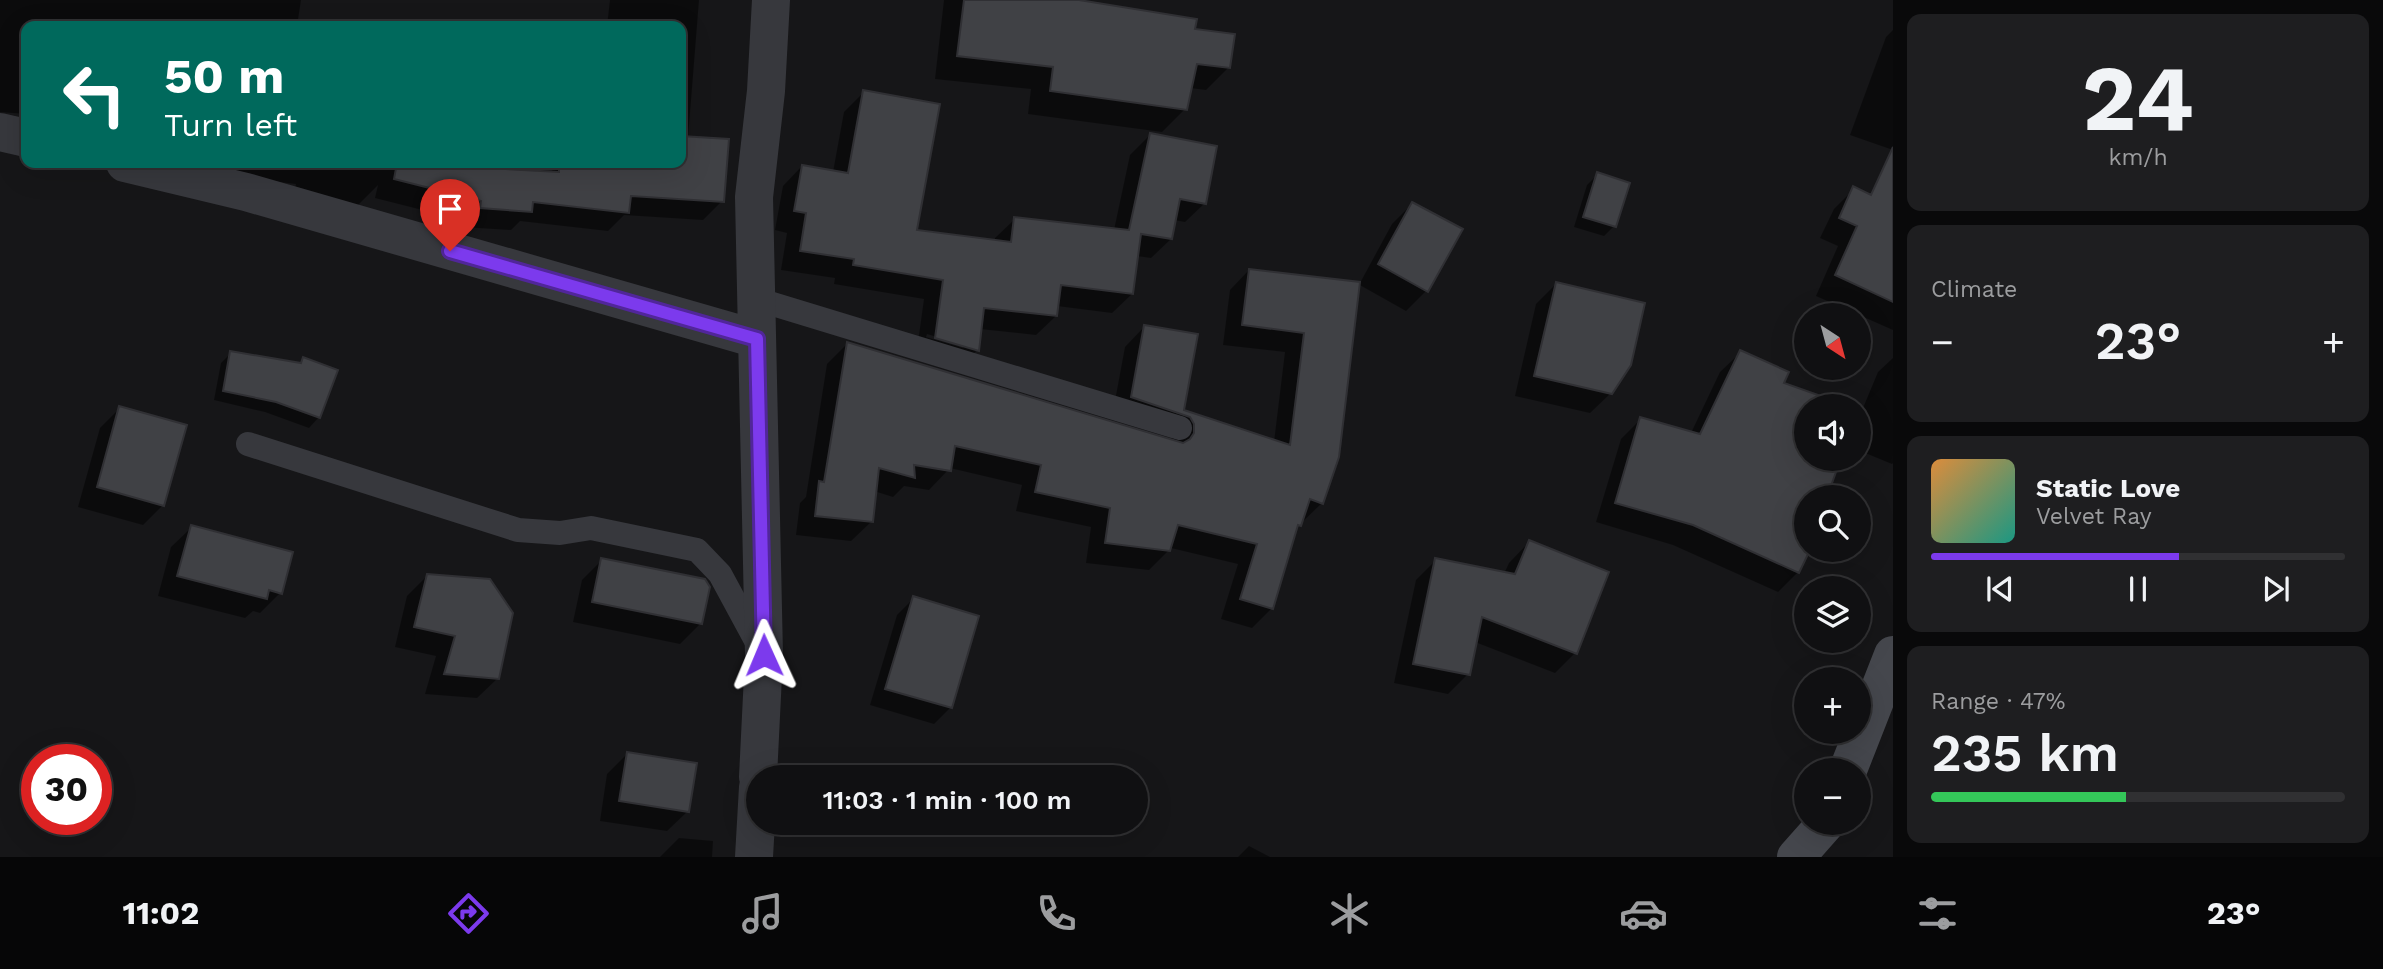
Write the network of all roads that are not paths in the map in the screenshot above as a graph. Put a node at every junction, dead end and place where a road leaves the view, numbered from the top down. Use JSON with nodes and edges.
{"nodes":[{"id":1,"x":772,"y":0,"type":"edge"},
{"id":2,"x":0,"y":132,"type":"edge"},
{"id":3,"x":21,"y":137,"type":"edge"},
{"id":4,"x":146,"y":168,"type":"edge"},
{"id":5,"x":756,"y":299,"type":"junction"},
{"id":6,"x":757,"y":339,"type":"junction"},
{"id":7,"x":1180,"y":428,"type":"dead end"},
{"id":8,"x":248,"y":444,"type":"dead end"},
{"id":9,"x":764,"y":655,"type":"junction"},
{"id":10,"x":1893,"y":655,"type":"edge"},
{"id":11,"x":1853,"y":758,"type":"edge"},
{"id":12,"x":759,"y":765,"type":"edge"},
{"id":13,"x":755,"y":835,"type":"edge"},
{"id":14,"x":1815,"y":835,"type":"edge"},
{"id":15,"x":754,"y":857,"type":"edge"},
{"id":16,"x":1796,"y":857,"type":"edge"}],
"edges":[{"from":1,"to":5,"type":"street"},
{"from":2,"to":3,"type":"street"},
{"from":4,"to":6,"type":"street"},
{"from":5,"to":6,"type":"street"},
{"from":5,"to":7,"type":"lane"},
{"from":6,"to":9,"type":"street"},
{"from":8,"to":9,"type":"lane"},
{"from":9,"to":12,"type":"street"},
{"from":10,"to":11,"type":"street"},
{"from":13,"to":15,"type":"street"},
{"from":14,"to":16,"type":"street"}]}
